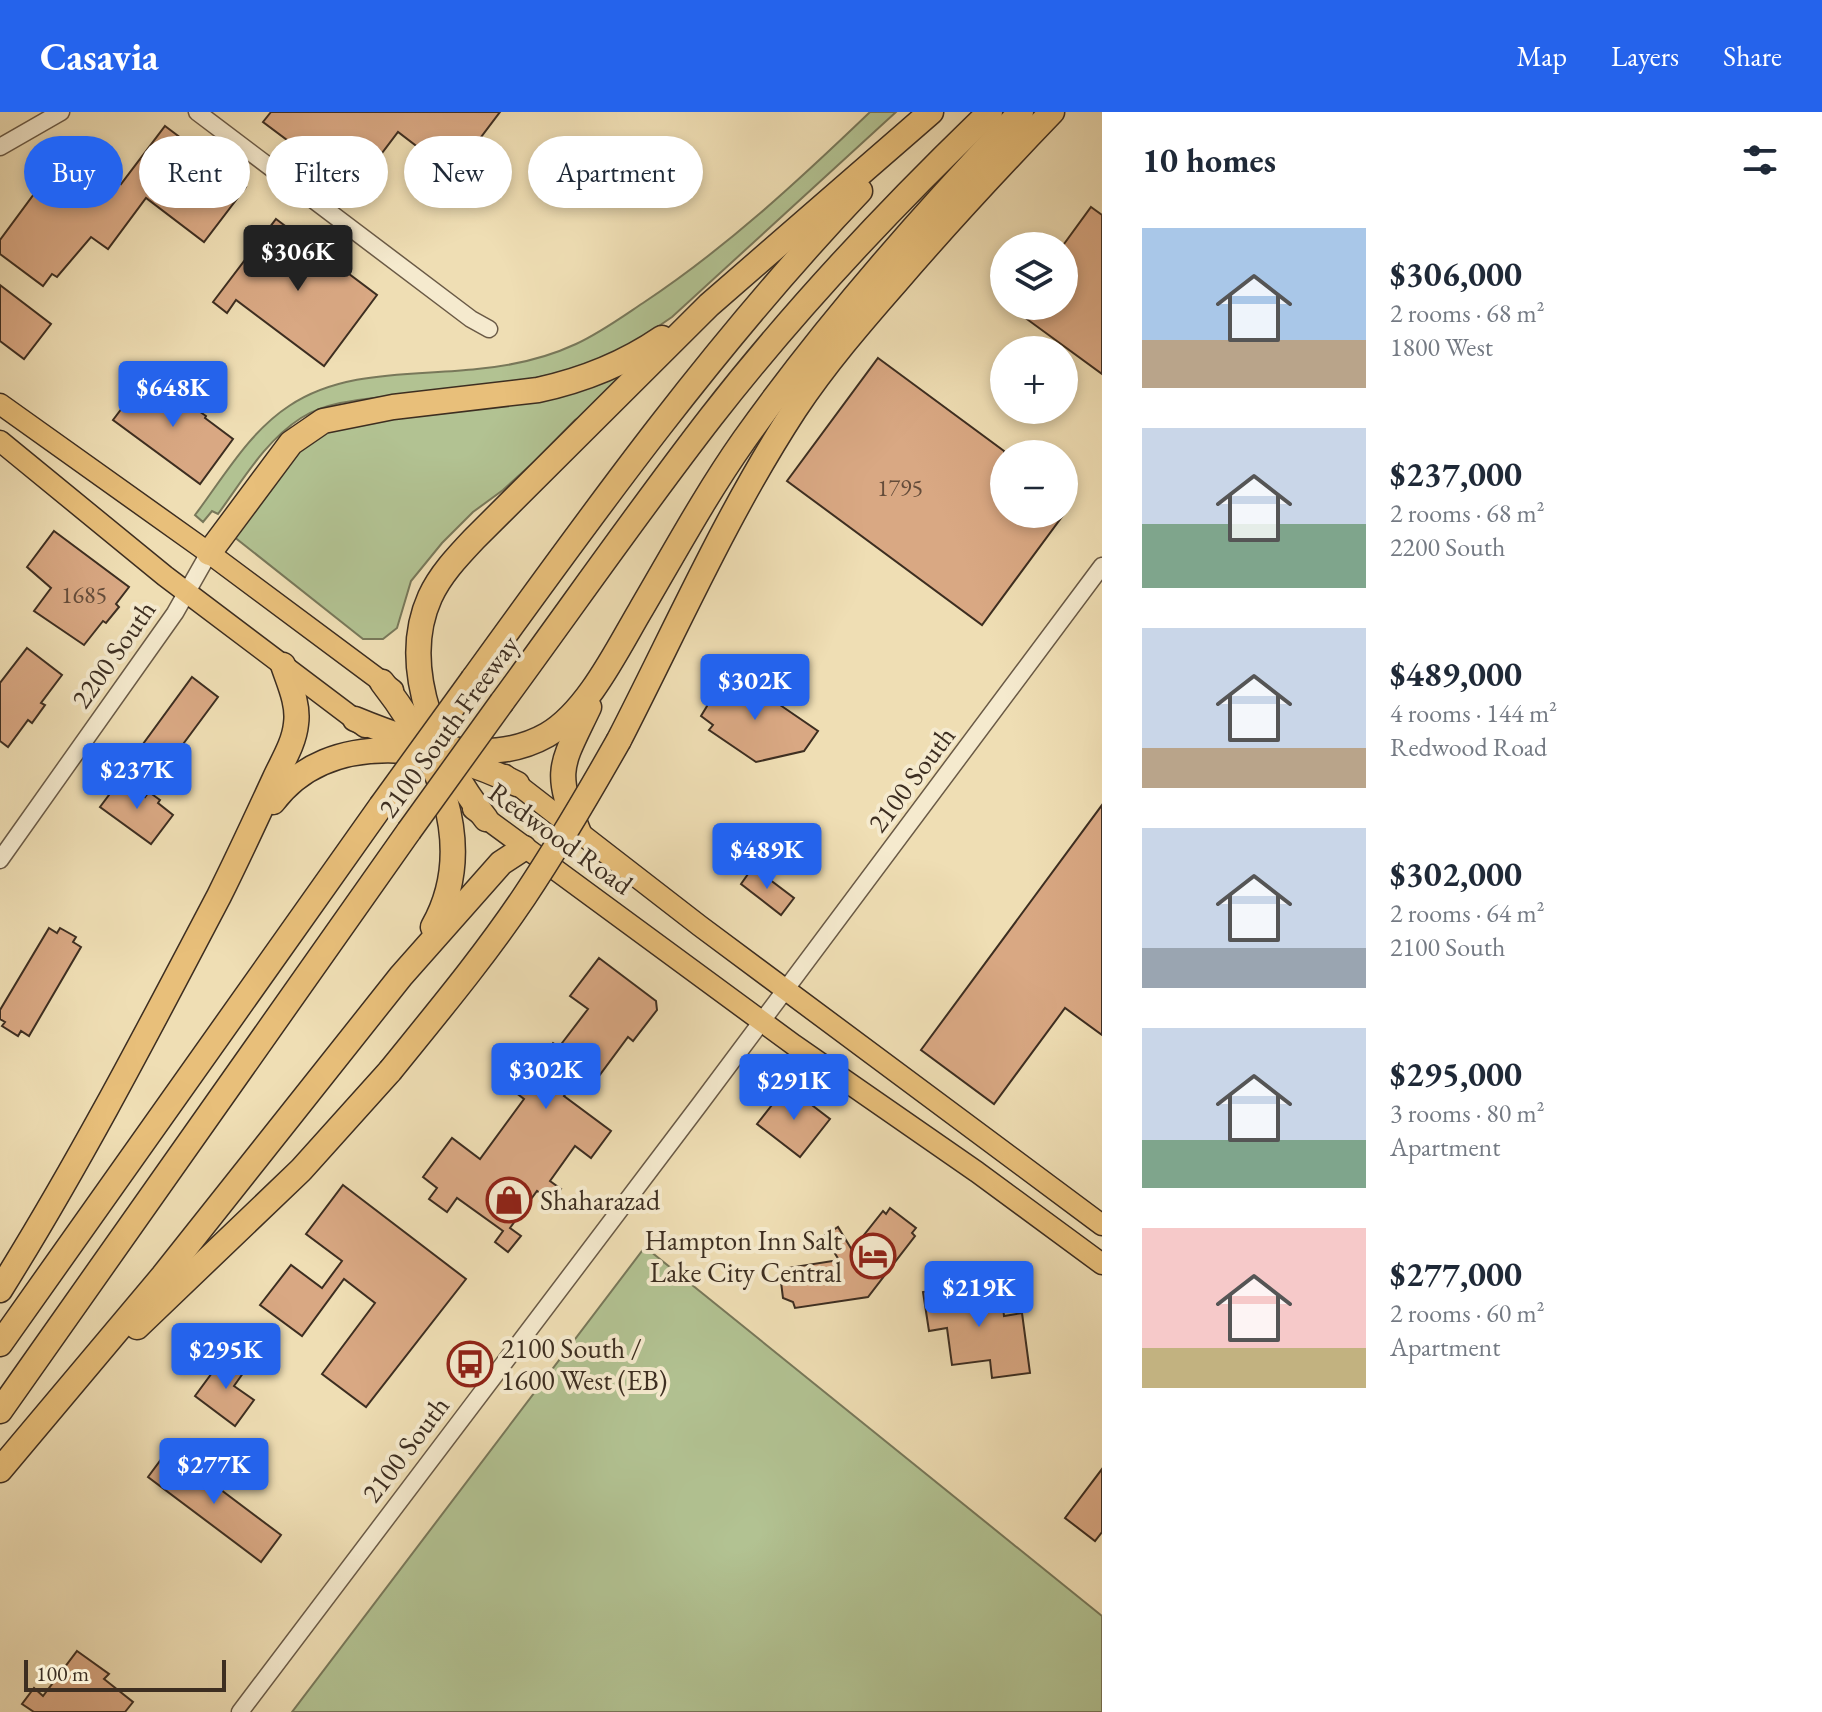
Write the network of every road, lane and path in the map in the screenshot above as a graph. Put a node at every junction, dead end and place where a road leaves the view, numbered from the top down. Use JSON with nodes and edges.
{"nodes":[{"id":1,"x":61,"y":112,"type":"edge"},
{"id":2,"x":197,"y":112,"type":"edge"},
{"id":3,"x":934,"y":112,"type":"edge"},
{"id":4,"x":990,"y":112,"type":"edge"},
{"id":5,"x":1021,"y":112,"type":"edge"},
{"id":6,"x":1039,"y":112,"type":"edge"},
{"id":7,"x":1052,"y":112,"type":"edge"},
{"id":8,"x":0,"y":147,"type":"edge"},
{"id":9,"x":895,"y":249,"type":"junction"},
{"id":10,"x":709,"y":305,"type":"junction"},
{"id":11,"x":489,"y":329,"type":"dead end"},
{"id":12,"x":0,"y":404,"type":"edge"},
{"id":13,"x":0,"y":441,"type":"edge"},
{"id":14,"x":209,"y":553,"type":"junction"},
{"id":15,"x":1102,"y":566,"type":"edge"},
{"id":16,"x":1096,"y":586,"type":"edge"},
{"id":17,"x":186,"y":592,"type":"junction"},
{"id":18,"x":613,"y":658,"type":"junction"},
{"id":19,"x":283,"y":665,"type":"junction"},
{"id":20,"x":382,"y":682,"type":"junction"},
{"id":21,"x":431,"y":718,"type":"junction"},
{"id":22,"x":355,"y":719,"type":"junction"},
{"id":23,"x":435,"y":751,"type":"junction"},
{"id":24,"x":398,"y":752,"type":"junction"},
{"id":25,"x":476,"y":752,"type":"junction"},
{"id":26,"x":517,"y":784,"type":"junction"},
{"id":27,"x":442,"y":786,"type":"junction"},
{"id":28,"x":486,"y":819,"type":"junction"},
{"id":29,"x":579,"y":833,"type":"junction"},
{"id":30,"x":524,"y":848,"type":"junction"},
{"id":31,"x":240,"y":855,"type":"junction"},
{"id":32,"x":0,"y":860,"type":"edge"},
{"id":33,"x":401,"y":976,"type":"junction"},
{"id":34,"x":786,"y":990,"type":"junction"},
{"id":35,"x":762,"y":1021,"type":"junction"},
{"id":36,"x":1102,"y":1225,"type":"edge"},
{"id":37,"x":1102,"y":1264,"type":"edge"},
{"id":38,"x":0,"y":1290,"type":"edge"},
{"id":39,"x":0,"y":1344,"type":"edge"},
{"id":40,"x":0,"y":1411,"type":"edge"},
{"id":41,"x":48,"y":1412,"type":"junction"},
{"id":42,"x":0,"y":1470,"type":"edge"},
{"id":43,"x":240,"y":1712,"type":"edge"}],
"edges":[{"from":1,"to":8,"type":"street"},
{"from":2,"to":11,"type":"street"},
{"from":3,"to":10,"type":"highway"},
{"from":3,"to":39,"type":"highway","name":"2100 South Freeway","bridge":true},
{"from":4,"to":40,"type":"highway","name":"2100 South Freeway","bridge":true},
{"from":5,"to":9,"type":"highway"},
{"from":6,"to":9,"type":"highway"},
{"from":7,"to":41,"type":"highway","bridge":true},
{"from":9,"to":18,"type":"highway"},
{"from":10,"to":14,"type":"highway"},
{"from":10,"to":21,"type":"highway"},
{"from":12,"to":14,"type":"main road","name":"Redwood Road"},
{"from":13,"to":17,"type":"main road","name":"Redwood Road"},
{"from":14,"to":17,"type":"street","name":"2200 South"},
{"from":14,"to":20,"type":"main road","name":"Redwood Road"},
{"from":15,"to":16,"type":"street","name":"2100 South"},
{"from":16,"to":34,"type":"street","name":"2100 South"},
{"from":17,"to":19,"type":"main road","name":"Redwood Road"},
{"from":17,"to":32,"type":"street","name":"2200 South"},
{"from":18,"to":25,"type":"highway"},
{"from":18,"to":29,"type":"highway"},
{"from":19,"to":22,"type":"main road","name":"Redwood Road"},
{"from":19,"to":31,"type":"highway"},
{"from":20,"to":21,"type":"main road","name":"Redwood Road"},
{"from":20,"to":23,"type":"highway"},
{"from":21,"to":23,"type":"highway"},
{"from":21,"to":25,"type":"main road","name":"Redwood Road"},
{"from":22,"to":23,"type":"highway"},
{"from":22,"to":24,"type":"main road","name":"Redwood Road"},
{"from":23,"to":24,"type":"highway"},
{"from":23,"to":25,"type":"highway"},
{"from":23,"to":26,"type":"highway"},
{"from":23,"to":27,"type":"highway"},
{"from":23,"to":28,"type":"highway"},
{"from":24,"to":27,"type":"main road","name":"Redwood Road"},
{"from":24,"to":31,"type":"highway"},
{"from":25,"to":26,"type":"main road","name":"Redwood Road"},
{"from":26,"to":29,"type":"main road","name":"Redwood Road"},
{"from":27,"to":28,"type":"main road","name":"Redwood Road"},
{"from":27,"to":33,"type":"highway"},
{"from":28,"to":30,"type":"main road","name":"Redwood Road"},
{"from":29,"to":34,"type":"main road","name":"Redwood Road"},
{"from":30,"to":33,"type":"highway"},
{"from":30,"to":35,"type":"main road","name":"Redwood Road"},
{"from":31,"to":38,"type":"highway"},
{"from":33,"to":41,"type":"highway"},
{"from":34,"to":35,"type":"street","name":"2100 South"},
{"from":34,"to":36,"type":"main road","name":"Redwood Road"},
{"from":35,"to":37,"type":"main road","name":"Redwood Road"},
{"from":35,"to":43,"type":"street","name":"2100 South"},
{"from":41,"to":42,"type":"highway"}]}
